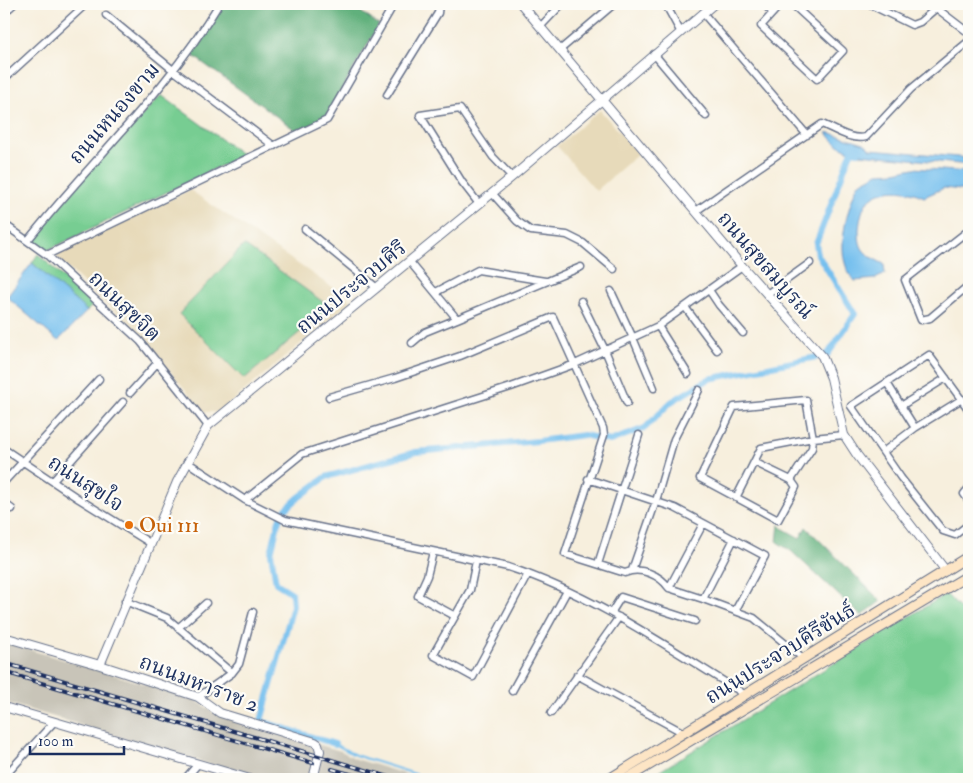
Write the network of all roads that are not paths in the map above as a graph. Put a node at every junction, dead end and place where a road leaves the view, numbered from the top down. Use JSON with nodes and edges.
{"nodes":[{"id":1,"x":14,"y":4,"type":"edge"},
{"id":2,"x":86,"y":4,"type":"edge"},
{"id":3,"x":219,"y":4,"type":"edge"},
{"id":4,"x":394,"y":4,"type":"edge"},
{"id":5,"x":439,"y":4,"type":"edge"},
{"id":6,"x":522,"y":4,"type":"edge"},
{"id":7,"x":562,"y":4,"type":"edge"},
{"id":8,"x":614,"y":4,"type":"edge"},
{"id":9,"x":667,"y":4,"type":"edge"},
{"id":10,"x":714,"y":4,"type":"edge"},
{"id":11,"x":764,"y":4,"type":"edge"},
{"id":12,"x":781,"y":4,"type":"edge"},
{"id":13,"x":792,"y":4,"type":"edge"},
{"id":14,"x":870,"y":4,"type":"edge"},
{"id":15,"x":936,"y":5,"type":"edge"},
{"id":16,"x":773,"y":12,"type":"junction"},
{"id":17,"x":4,"y":13,"type":"edge"},
{"id":18,"x":703,"y":14,"type":"junction"},
{"id":19,"x":106,"y":15,"type":"dead end"},
{"id":20,"x":541,"y":26,"type":"junction"},
{"id":21,"x":680,"y":31,"type":"junction"},
{"id":22,"x":969,"y":33,"type":"edge"},
{"id":23,"x":969,"y":41,"type":"edge"},
{"id":24,"x":561,"y":49,"type":"junction"},
{"id":25,"x":654,"y":54,"type":"junction"},
{"id":26,"x":173,"y":70,"type":"junction"},
{"id":27,"x":4,"y":79,"type":"edge"},
{"id":28,"x":387,"y":95,"type":"dead end"},
{"id":29,"x":601,"y":100,"type":"junction"},
{"id":30,"x":706,"y":116,"type":"dead end"},
{"id":31,"x":807,"y":135,"type":"junction"},
{"id":32,"x":274,"y":146,"type":"junction"},
{"id":33,"x":512,"y":177,"type":"junction"},
{"id":34,"x":492,"y":193,"type":"junction"},
{"id":35,"x":479,"y":204,"type":"junction"},
{"id":36,"x":696,"y":212,"type":"junction"},
{"id":37,"x":4,"y":224,"type":"edge"},
{"id":38,"x":305,"y":229,"type":"dead end"},
{"id":39,"x":969,"y":230,"type":"edge"},
{"id":40,"x":28,"y":240,"type":"junction"},
{"id":41,"x":47,"y":255,"type":"junction"},
{"id":42,"x":410,"y":262,"type":"junction"},
{"id":43,"x":810,"y":263,"type":"dead end"},
{"id":44,"x":742,"y":266,"type":"junction"},
{"id":45,"x":581,"y":267,"type":"dead end"},
{"id":46,"x":614,"y":269,"type":"dead end"},
{"id":47,"x":547,"y":281,"type":"junction"},
{"id":48,"x":969,"y":285,"type":"edge"},
{"id":49,"x":377,"y":288,"type":"junction"},
{"id":50,"x":709,"y":290,"type":"junction"},
{"id":51,"x":611,"y":291,"type":"dead end"},
{"id":52,"x":436,"y":292,"type":"junction"},
{"id":53,"x":767,"y":294,"type":"junction"},
{"id":54,"x":581,"y":301,"type":"dead end"},
{"id":55,"x":685,"y":308,"type":"junction"},
{"id":56,"x":457,"y":319,"type":"junction"},
{"id":57,"x":658,"y":326,"type":"junction"},
{"id":58,"x":743,"y":333,"type":"dead end"},
{"id":59,"x":633,"y":338,"type":"junction"},
{"id":60,"x":412,"y":343,"type":"dead end"},
{"id":61,"x":605,"y":350,"type":"junction"},
{"id":62,"x":717,"y":350,"type":"dead end"},
{"id":63,"x":158,"y":362,"type":"junction"},
{"id":64,"x":575,"y":364,"type":"junction"},
{"id":65,"x":688,"y":374,"type":"dead end"},
{"id":66,"x":946,"y":378,"type":"junction"},
{"id":67,"x":99,"y":379,"type":"dead end"},
{"id":68,"x":887,"y":383,"type":"junction"},
{"id":69,"x":654,"y":388,"type":"dead end"},
{"id":70,"x":699,"y":390,"type":"dead end"},
{"id":71,"x":130,"y":393,"type":"dead end"},
{"id":72,"x":329,"y":397,"type":"dead end"},
{"id":73,"x":962,"y":399,"type":"junction"},
{"id":74,"x":123,"y":402,"type":"dead end"},
{"id":75,"x":626,"y":403,"type":"dead end"},
{"id":76,"x":901,"y":406,"type":"junction"},
{"id":77,"x":969,"y":410,"type":"edge"},
{"id":78,"x":208,"y":426,"type":"junction"},
{"id":79,"x":915,"y":428,"type":"junction"},
{"id":80,"x":639,"y":435,"type":"dead end"},
{"id":81,"x":844,"y":435,"type":"junction"},
{"id":82,"x":813,"y":438,"type":"junction"},
{"id":83,"x":4,"y":449,"type":"edge"},
{"id":84,"x":884,"y":452,"type":"junction"},
{"id":85,"x":22,"y":462,"type":"junction"},
{"id":86,"x":187,"y":462,"type":"junction"},
{"id":87,"x":754,"y":462,"type":"junction"},
{"id":88,"x":588,"y":479,"type":"junction"},
{"id":89,"x":791,"y":480,"type":"junction"},
{"id":90,"x":52,"y":481,"type":"junction"},
{"id":91,"x":4,"y":482,"type":"edge"},
{"id":92,"x":969,"y":488,"type":"edge"},
{"id":93,"x":622,"y":490,"type":"junction"},
{"id":94,"x":736,"y":498,"type":"junction"},
{"id":95,"x":245,"y":500,"type":"junction"},
{"id":96,"x":656,"y":501,"type":"junction"},
{"id":97,"x":969,"y":501,"type":"edge"},
{"id":98,"x":4,"y":503,"type":"edge"},
{"id":99,"x":12,"y":509,"type":"dead end"},
{"id":100,"x":703,"y":524,"type":"junction"},
{"id":101,"x":969,"y":524,"type":"edge"},
{"id":102,"x":734,"y":539,"type":"junction"},
{"id":103,"x":150,"y":543,"type":"junction"},
{"id":104,"x":433,"y":552,"type":"junction"},
{"id":105,"x":969,"y":556,"type":"edge"},
{"id":106,"x":476,"y":561,"type":"junction"},
{"id":107,"x":598,"y":564,"type":"junction"},
{"id":108,"x":632,"y":570,"type":"junction"},
{"id":109,"x":946,"y":571,"type":"junction"},
{"id":110,"x":528,"y":574,"type":"junction"},
{"id":111,"x":969,"y":575,"type":"edge"},
{"id":112,"x":669,"y":588,"type":"junction"},
{"id":113,"x":567,"y":592,"type":"junction"},
{"id":114,"x":704,"y":599,"type":"junction"},
{"id":115,"x":126,"y":601,"type":"junction"},
{"id":116,"x":206,"y":603,"type":"dead end"},
{"id":117,"x":735,"y":611,"type":"junction"},
{"id":118,"x":253,"y":612,"type":"dead end"},
{"id":119,"x":611,"y":613,"type":"junction"},
{"id":120,"x":455,"y":616,"type":"junction"},
{"id":121,"x":619,"y":617,"type":"junction"},
{"id":122,"x":695,"y":621,"type":"dead end"},
{"id":123,"x":178,"y":628,"type":"junction"},
{"id":124,"x":4,"y":637,"type":"edge"},
{"id":125,"x":804,"y":659,"type":"junction"},
{"id":126,"x":100,"y":665,"type":"junction"},
{"id":127,"x":232,"y":673,"type":"junction"},
{"id":128,"x":578,"y":675,"type":"junction"},
{"id":129,"x":512,"y":690,"type":"dead end"},
{"id":130,"x":746,"y":695,"type":"junction"},
{"id":131,"x":198,"y":697,"type":"junction"},
{"id":132,"x":4,"y":707,"type":"edge"},
{"id":133,"x":551,"y":713,"type":"dead end"},
{"id":134,"x":54,"y":722,"type":"junction"},
{"id":135,"x":684,"y":733,"type":"junction"},
{"id":136,"x":198,"y":764,"type":"junction"},
{"id":137,"x":4,"y":777,"type":"edge"},
{"id":138,"x":240,"y":778,"type":"edge"},
{"id":139,"x":185,"y":779,"type":"edge"},
{"id":140,"x":250,"y":779,"type":"edge"},
{"id":141,"x":313,"y":779,"type":"edge"},
{"id":142,"x":609,"y":779,"type":"edge"},
{"id":143,"x":626,"y":779,"type":"edge"}],
"edges":[{"from":1,"to":17,"type":"street"},
{"from":2,"to":27,"type":"street"},
{"from":3,"to":26,"type":"street","name":"ถนนหนองขาม"},
{"from":4,"to":32,"type":"street"},
{"from":5,"to":28,"type":"street"},
{"from":6,"to":20,"type":"street","name":"ถนนสุขสมบูรณ์"},
{"from":7,"to":20,"type":"street"},
{"from":8,"to":24,"type":"street"},
{"from":9,"to":21,"type":"street"},
{"from":10,"to":18,"type":"street","name":"ถนนประจวบศิริ"},
{"from":11,"to":16,"type":"street"},
{"from":12,"to":16,"type":"street"},
{"from":13,"to":16,"type":"street"},
{"from":14,"to":15,"type":"street"},
{"from":15,"to":22,"type":"street"},
{"from":18,"to":21,"type":"street","name":"ถนนประจวบศิริ"},
{"from":18,"to":31,"type":"street"},
{"from":19,"to":26,"type":"street"},
{"from":20,"to":24,"type":"street","name":"ถนนสุขสมบูรณ์"},
{"from":21,"to":25,"type":"street","name":"ถนนประจวบศิริ"},
{"from":23,"to":31,"type":"street"},
{"from":24,"to":29,"type":"street","name":"ถนนสุขสมบูรณ์"},
{"from":25,"to":29,"type":"street","name":"ถนนประจวบศิริ"},
{"from":25,"to":30,"type":"street"},
{"from":26,"to":32,"type":"street"},
{"from":26,"to":40,"type":"street","name":"ถนนหนองขาม"},
{"from":29,"to":33,"type":"street","name":"ถนนประจวบศิริ"},
{"from":29,"to":36,"type":"street","name":"ถนนสุขสมบูรณ์"},
{"from":31,"to":36,"type":"street"},
{"from":32,"to":41,"type":"street"},
{"from":33,"to":34,"type":"street","name":"ถนนประจวบศิริ"},
{"from":33,"to":35,"type":"street"},
{"from":34,"to":35,"type":"street","name":"ถนนประจวบศิริ"},
{"from":34,"to":46,"type":"street"},
{"from":35,"to":42,"type":"street","name":"ถนนประจวบศิริ"},
{"from":36,"to":44,"type":"street","name":"ถนนสุขสมบูรณ์"},
{"from":37,"to":40,"type":"street","name":"ถนนสุขจิต"},
{"from":38,"to":49,"type":"street"},
{"from":39,"to":48,"type":"street"},
{"from":40,"to":41,"type":"street","name":"ถนนสุขจิต"},
{"from":41,"to":63,"type":"street","name":"ถนนสุขจิต"},
{"from":42,"to":49,"type":"street","name":"ถนนประจวบศิริ"},
{"from":42,"to":52,"type":"street"},
{"from":43,"to":53,"type":"street"},
{"from":44,"to":50,"type":"street"},
{"from":44,"to":53,"type":"street","name":"ถนนสุขสมบูรณ์"},
{"from":45,"to":47,"type":"street"},
{"from":47,"to":52,"type":"street"},
{"from":47,"to":56,"type":"street"},
{"from":49,"to":78,"type":"street","name":"ถนนประจวบศิริ"},
{"from":50,"to":55,"type":"street"},
{"from":50,"to":58,"type":"street"},
{"from":51,"to":59,"type":"street"},
{"from":52,"to":56,"type":"street"},
{"from":53,"to":81,"type":"street","name":"ถนนสุขสมบูรณ์"},
{"from":54,"to":61,"type":"street"},
{"from":55,"to":57,"type":"street"},
{"from":55,"to":62,"type":"street"},
{"from":56,"to":60,"type":"street"},
{"from":57,"to":59,"type":"street"},
{"from":57,"to":65,"type":"street"},
{"from":59,"to":61,"type":"street"},
{"from":59,"to":69,"type":"street"},
{"from":61,"to":64,"type":"street"},
{"from":61,"to":75,"type":"street"},
{"from":63,"to":71,"type":"street"},
{"from":63,"to":78,"type":"street","name":"ถนนสุขจิต"},
{"from":64,"to":72,"type":"street"},
{"from":64,"to":88,"type":"street"},
{"from":64,"to":95,"type":"street"},
{"from":66,"to":68,"type":"street"},
{"from":66,"to":73,"type":"street"},
{"from":66,"to":76,"type":"street"},
{"from":67,"to":85,"type":"street"},
{"from":68,"to":76,"type":"street"},
{"from":68,"to":84,"type":"street"},
{"from":70,"to":96,"type":"street"},
{"from":73,"to":77,"type":"street"},
{"from":73,"to":79,"type":"street"},
{"from":74,"to":90,"type":"street"},
{"from":76,"to":79,"type":"street"},
{"from":78,"to":86,"type":"street","name":"ถนนประจวบศิริ"},
{"from":79,"to":84,"type":"street"},
{"from":80,"to":93,"type":"street"},
{"from":81,"to":82,"type":"street"},
{"from":81,"to":109,"type":"street","name":"ถนนสุขสมบูรณ์"},
{"from":82,"to":87,"type":"street"},
{"from":82,"to":89,"type":"street"},
{"from":82,"to":94,"type":"street"},
{"from":83,"to":85,"type":"street","name":"ถนนสุขใจ"},
{"from":84,"to":101,"type":"street"},
{"from":85,"to":90,"type":"street","name":"ถนนสุขใจ"},
{"from":85,"to":91,"type":"street"},
{"from":86,"to":95,"type":"street"},
{"from":86,"to":103,"type":"street","name":"ถนนประจวบศิริ"},
{"from":87,"to":89,"type":"street"},
{"from":87,"to":94,"type":"street"},
{"from":88,"to":93,"type":"street"},
{"from":88,"to":107,"type":"street"},
{"from":89,"to":94,"type":"street"},
{"from":90,"to":103,"type":"street","name":"ถนนสุขใจ"},
{"from":92,"to":97,"type":"street"},
{"from":93,"to":96,"type":"street"},
{"from":93,"to":107,"type":"street"},
{"from":95,"to":104,"type":"street"},
{"from":96,"to":100,"type":"street"},
{"from":96,"to":108,"type":"street"},
{"from":98,"to":99,"type":"street"},
{"from":100,"to":102,"type":"street"},
{"from":100,"to":112,"type":"street"},
{"from":102,"to":114,"type":"street"},
{"from":102,"to":117,"type":"street"},
{"from":103,"to":115,"type":"street","name":"ถนนประจวบศิริ"},
{"from":104,"to":106,"type":"street"},
{"from":104,"to":120,"type":"street"},
{"from":105,"to":109,"type":"main road","name":"ถนนประจวบคีรีขันธ์"},
{"from":106,"to":110,"type":"street"},
{"from":106,"to":120,"type":"street"},
{"from":107,"to":108,"type":"street"},
{"from":108,"to":112,"type":"street"},
{"from":109,"to":125,"type":"main road","name":"ถนนประจวบคีรีขันธ์"},
{"from":110,"to":113,"type":"street"},
{"from":110,"to":120,"type":"street"},
{"from":111,"to":143,"type":"main road","name":"ถนนประจวบคีรีขันธ์"},
{"from":112,"to":114,"type":"street"},
{"from":113,"to":119,"type":"street"},
{"from":113,"to":129,"type":"street"},
{"from":114,"to":117,"type":"street"},
{"from":115,"to":123,"type":"street"},
{"from":115,"to":126,"type":"street","name":"ถนนประจวบศิริ"},
{"from":116,"to":123,"type":"street"},
{"from":117,"to":125,"type":"street"},
{"from":118,"to":127,"type":"street"},
{"from":119,"to":121,"type":"street"},
{"from":119,"to":122,"type":"street"},
{"from":121,"to":128,"type":"street"},
{"from":121,"to":130,"type":"street"},
{"from":123,"to":127,"type":"street"},
{"from":124,"to":126,"type":"street","name":"ถนนมหาราช 2"},
{"from":125,"to":130,"type":"main road","name":"ถนนประจวบคีรีขันธ์"},
{"from":126,"to":131,"type":"street","name":"ถนนมหาราช 2"},
{"from":127,"to":131,"type":"street"},
{"from":128,"to":133,"type":"street"},
{"from":128,"to":135,"type":"street"},
{"from":130,"to":135,"type":"main road","name":"ถนนประจวบคีรีขันธ์"},
{"from":131,"to":141,"type":"street","name":"ถนนมหาราช 2"},
{"from":132,"to":134,"type":"street"},
{"from":134,"to":136,"type":"street"},
{"from":134,"to":137,"type":"street"},
{"from":135,"to":142,"type":"main road","name":"ถนนประจวบคีรีขันธ์"},
{"from":136,"to":138,"type":"street"},
{"from":136,"to":139,"type":"street"},
{"from":138,"to":140,"type":"street"}]}
